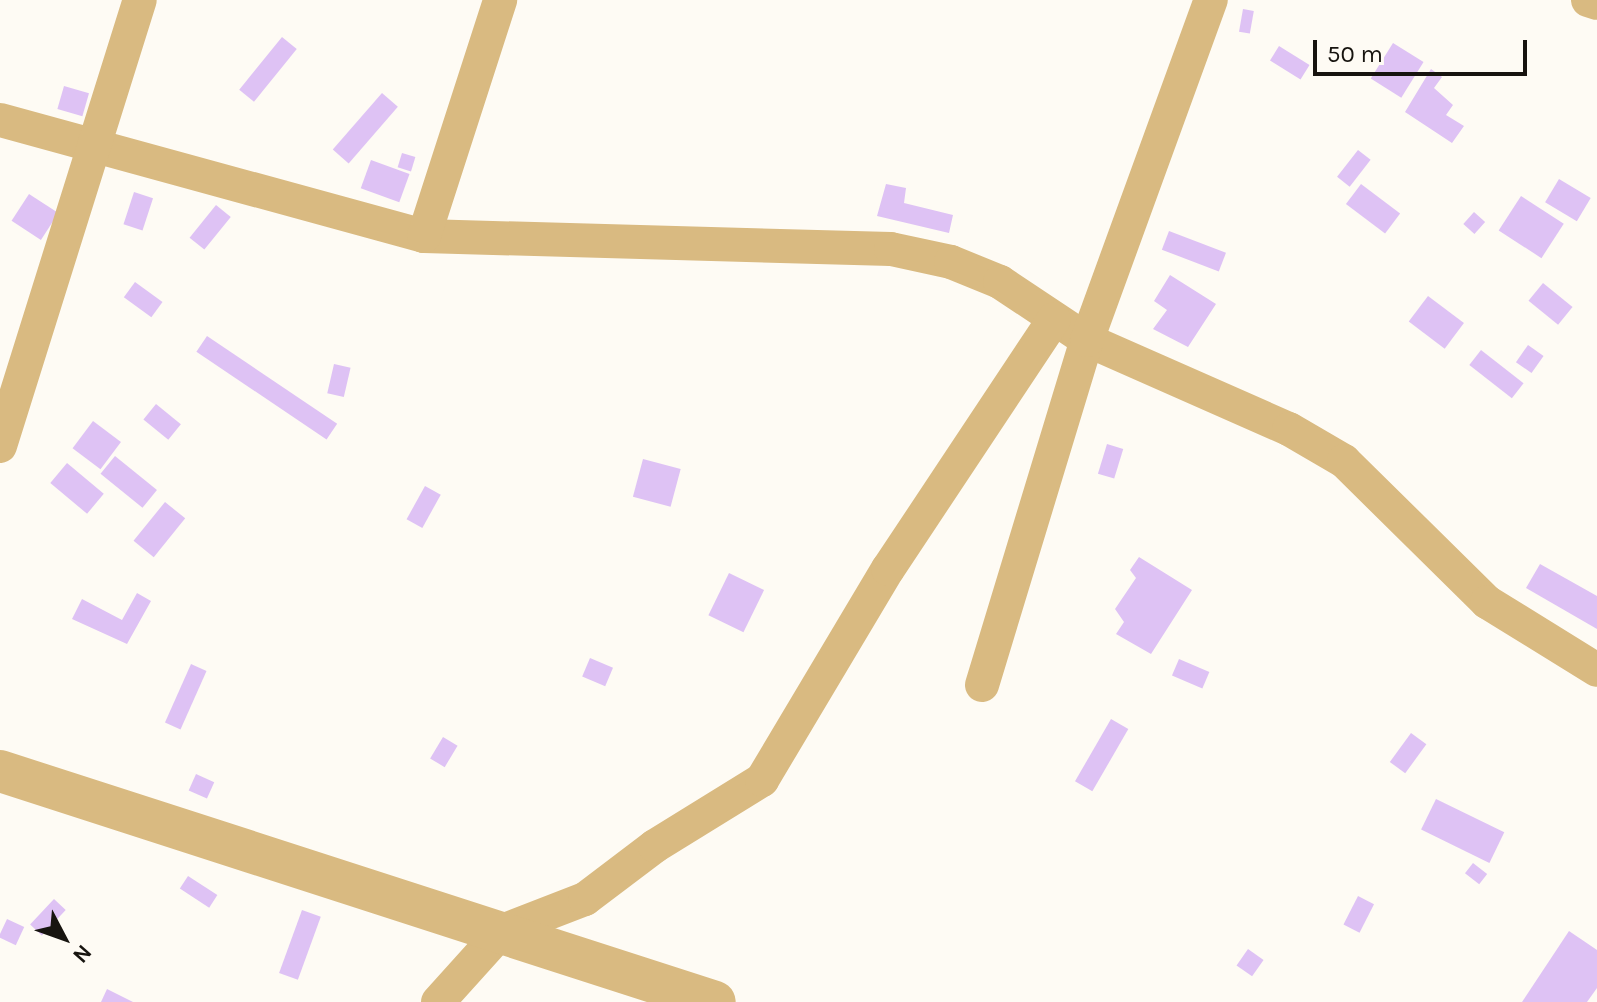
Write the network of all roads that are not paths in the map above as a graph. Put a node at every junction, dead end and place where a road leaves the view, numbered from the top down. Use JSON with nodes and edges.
{"nodes":[{"id":1,"x":140,"y":0,"type":"edge"},
{"id":2,"x":500,"y":0,"type":"edge"},
{"id":3,"x":1211,"y":0,"type":"edge"},
{"id":4,"x":1588,"y":0,"type":"edge"},
{"id":5,"x":1597,"y":3,"type":"edge"},
{"id":6,"x":0,"y":120,"type":"edge"},
{"id":7,"x":94,"y":148,"type":"junction"},
{"id":8,"x":424,"y":236,"type":"junction"},
{"id":9,"x":1054,"y":319,"type":"junction"},
{"id":10,"x":1087,"y":340,"type":"junction"},
{"id":11,"x":0,"y":446,"type":"edge"},
{"id":12,"x":1597,"y":670,"type":"edge"},
{"id":13,"x":982,"y":685,"type":"dead end"},
{"id":14,"x":0,"y":771,"type":"edge"},
{"id":15,"x":502,"y":931,"type":"junction"},
{"id":16,"x":438,"y":1002,"type":"edge"},
{"id":17,"x":715,"y":1002,"type":"edge"}],
"edges":[{"from":1,"to":7,"type":"street"},
{"from":2,"to":8,"type":"street"},
{"from":3,"to":10,"type":"street"},
{"from":4,"to":5,"type":"street"},
{"from":6,"to":7,"type":"street"},
{"from":7,"to":8,"type":"street"},
{"from":7,"to":11,"type":"street"},
{"from":8,"to":9,"type":"street"},
{"from":9,"to":10,"type":"street"},
{"from":9,"to":15,"type":"street"},
{"from":10,"to":12,"type":"street"},
{"from":10,"to":13,"type":"street"},
{"from":14,"to":15,"type":"street"},
{"from":15,"to":16,"type":"street"},
{"from":15,"to":17,"type":"street"}]}
